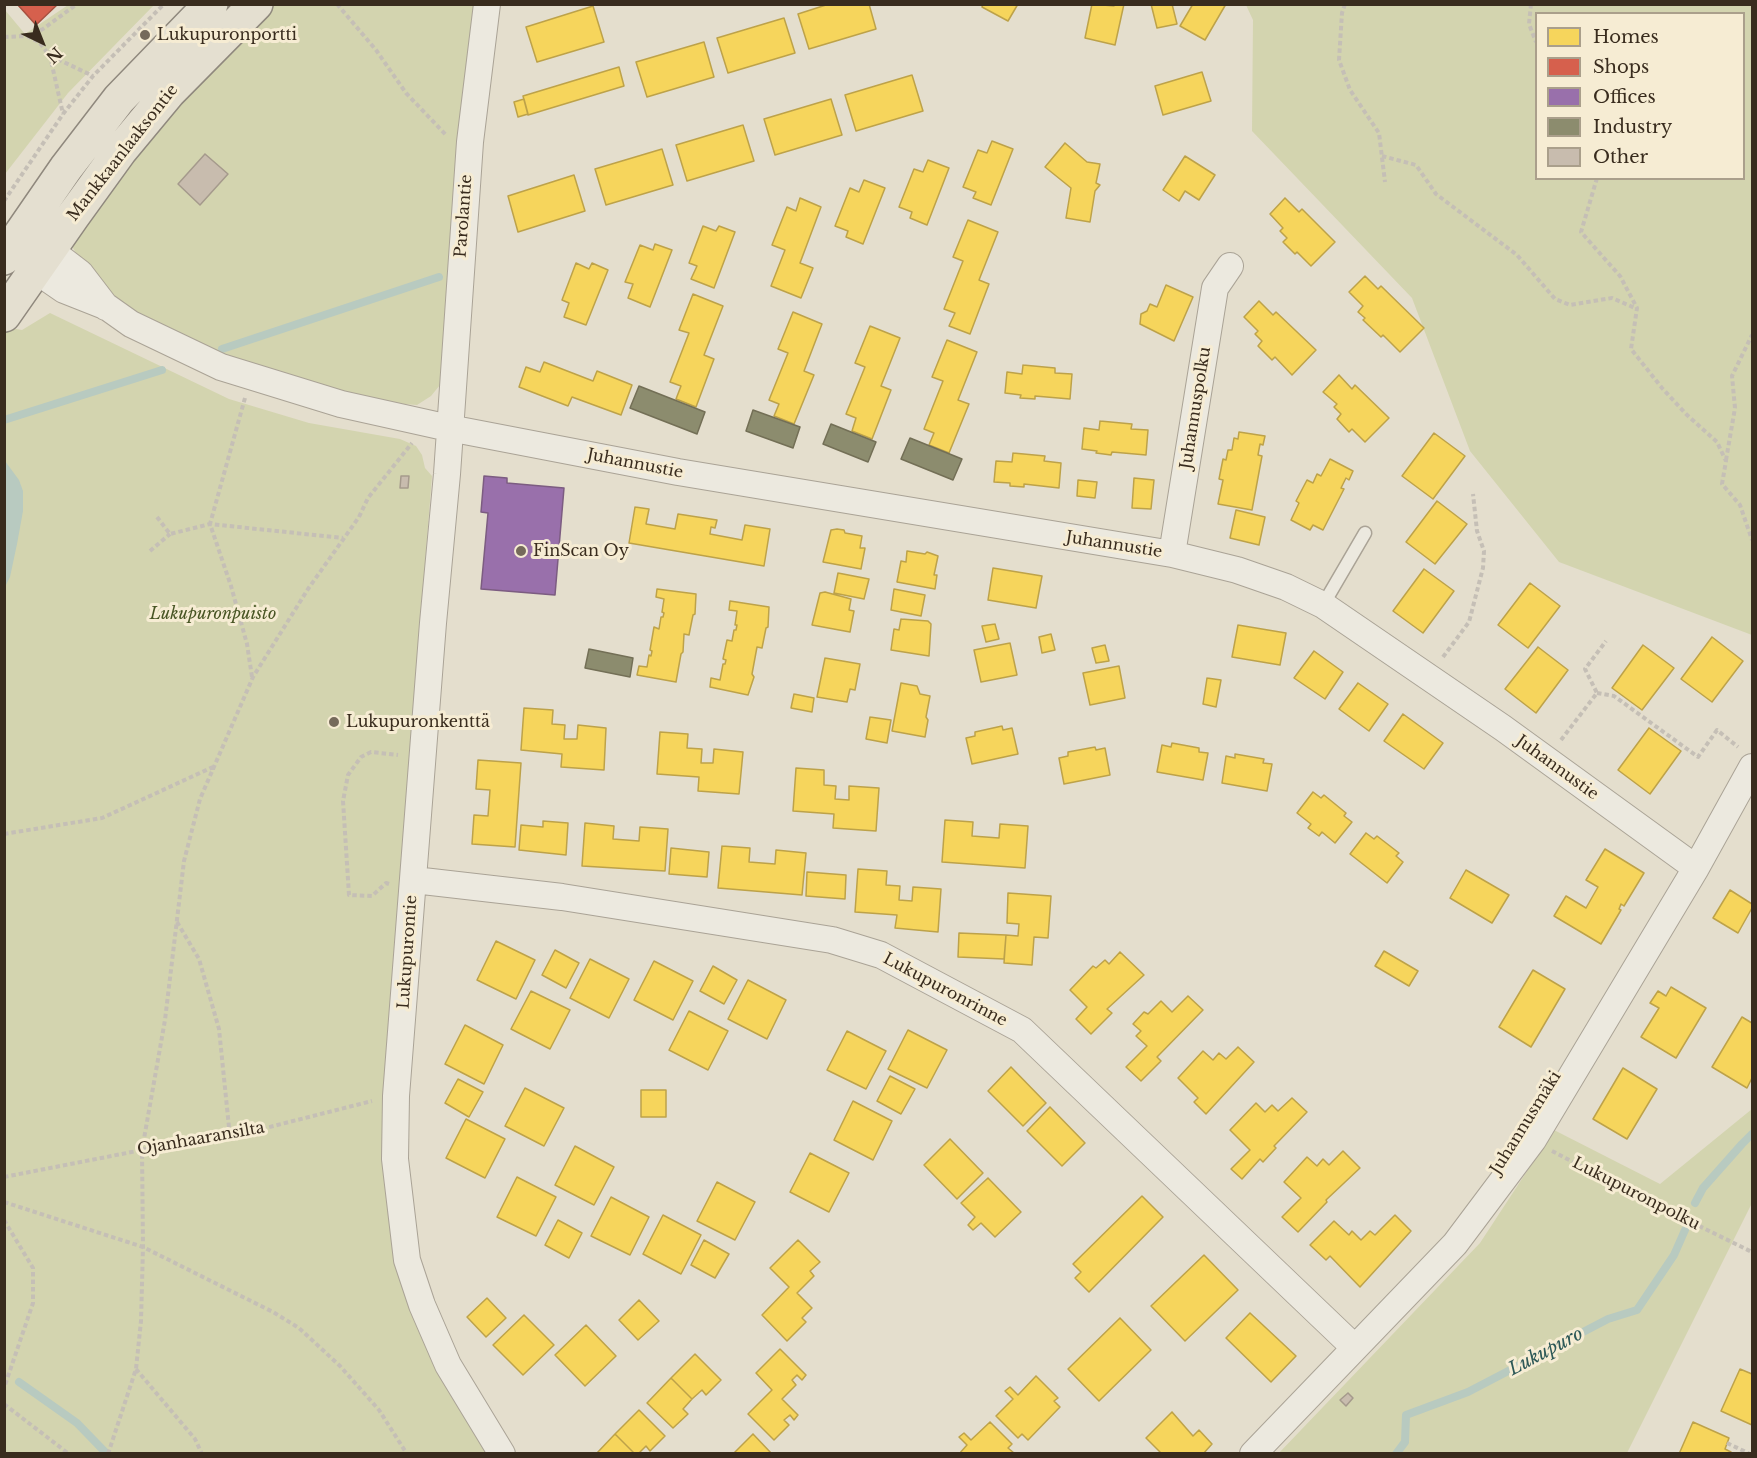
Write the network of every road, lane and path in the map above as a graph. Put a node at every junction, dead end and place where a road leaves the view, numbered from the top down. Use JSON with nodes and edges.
{"nodes":[{"id":1,"x":77,"y":4,"type":"edge"},
{"id":2,"x":164,"y":4,"type":"edge"},
{"id":3,"x":211,"y":4,"type":"edge"},
{"id":4,"x":256,"y":4,"type":"edge"},
{"id":5,"x":337,"y":4,"type":"edge"},
{"id":6,"x":487,"y":4,"type":"edge"},
{"id":7,"x":1345,"y":4,"type":"edge"},
{"id":8,"x":1531,"y":4,"type":"edge"},
{"id":9,"x":27,"y":36,"type":"junction"},
{"id":10,"x":4,"y":37,"type":"edge"},
{"id":11,"x":1535,"y":39,"type":"edge"},
{"id":12,"x":50,"y":56,"type":"junction"},
{"id":13,"x":93,"y":76,"type":"junction"},
{"id":14,"x":63,"y":114,"type":"junction"},
{"id":15,"x":470,"y":142,"type":"junction"},
{"id":16,"x":1382,"y":156,"type":"junction"},
{"id":17,"x":1596,"y":180,"type":"edge"},
{"id":18,"x":1385,"y":182,"type":"dead end"},
{"id":19,"x":4,"y":201,"type":"edge"},
{"id":20,"x":10,"y":249,"type":"edge"},
{"id":21,"x":43,"y":260,"type":"junction"},
{"id":22,"x":1230,"y":266,"type":"dead end"},
{"id":23,"x":1637,"y":308,"type":"junction"},
{"id":24,"x":4,"y":315,"type":"edge"},
{"id":25,"x":1752,"y":335,"type":"edge"},
{"id":26,"x":245,"y":398,"type":"dead end"},
{"id":27,"x":450,"y":428,"type":"junction"},
{"id":28,"x":416,"y":438,"type":"dead end"},
{"id":29,"x":1726,"y":461,"type":"junction"},
{"id":30,"x":1473,"y":494,"type":"dead end"},
{"id":31,"x":157,"y":517,"type":"dead end"},
{"id":32,"x":210,"y":524,"type":"junction"},
{"id":33,"x":1365,"y":533,"type":"dead end"},
{"id":34,"x":170,"y":534,"type":"junction"},
{"id":35,"x":343,"y":538,"type":"junction"},
{"id":36,"x":1752,"y":540,"type":"edge"},
{"id":37,"x":150,"y":551,"type":"dead end"},
{"id":38,"x":1172,"y":555,"type":"junction"},
{"id":39,"x":1323,"y":605,"type":"junction"},
{"id":40,"x":1606,"y":641,"type":"dead end"},
{"id":41,"x":253,"y":677,"type":"junction"},
{"id":42,"x":1428,"y":677,"type":"junction"},
{"id":43,"x":1597,"y":693,"type":"junction"},
{"id":44,"x":1746,"y":758,"type":"edge"},
{"id":45,"x":423,"y":759,"type":"junction"},
{"id":46,"x":1546,"y":759,"type":"junction"},
{"id":47,"x":213,"y":766,"type":"junction"},
{"id":48,"x":4,"y":834,"type":"edge"},
{"id":49,"x":1696,"y":868,"type":"junction"},
{"id":50,"x":414,"y":880,"type":"junction"},
{"id":51,"x":386,"y":883,"type":"dead end"},
{"id":52,"x":177,"y":921,"type":"junction"},
{"id":53,"x":396,"y":1096,"type":"junction"},
{"id":54,"x":230,"y":1137,"type":"junction"},
{"id":55,"x":1533,"y":1140,"type":"junction"},
{"id":56,"x":142,"y":1149,"type":"junction"},
{"id":57,"x":4,"y":1177,"type":"edge"},
{"id":58,"x":4,"y":1202,"type":"edge"},
{"id":59,"x":4,"y":1220,"type":"edge"},
{"id":60,"x":143,"y":1247,"type":"junction"},
{"id":61,"x":1752,"y":1252,"type":"edge"},
{"id":62,"x":1355,"y":1348,"type":"junction"},
{"id":63,"x":136,"y":1369,"type":"junction"},
{"id":64,"x":4,"y":1388,"type":"edge"},
{"id":65,"x":4,"y":1404,"type":"edge"},
{"id":66,"x":1727,"y":1443,"type":"dead end"},
{"id":67,"x":69,"y":1454,"type":"edge"},
{"id":68,"x":108,"y":1454,"type":"edge"},
{"id":69,"x":202,"y":1454,"type":"edge"},
{"id":70,"x":407,"y":1454,"type":"edge"},
{"id":71,"x":502,"y":1454,"type":"edge"},
{"id":72,"x":1253,"y":1454,"type":"edge"},
{"id":73,"x":1750,"y":1454,"type":"edge"}],
"edges":[{"from":1,"to":9,"type":"path"},
{"from":2,"to":13,"type":"path"},
{"from":3,"to":20,"type":"main road","name":"Mankkaanlaaksontie"},
{"from":4,"to":21,"type":"main road","name":"Mankkaanlaaksontie"},
{"from":5,"to":15,"type":"path"},
{"from":6,"to":15,"type":"street","name":"Parolantie"},
{"from":7,"to":16,"type":"path"},
{"from":8,"to":11,"type":"path"},
{"from":9,"to":10,"type":"path"},
{"from":9,"to":12,"type":"path"},
{"from":12,"to":13,"type":"path"},
{"from":12,"to":14,"type":"path"},
{"from":13,"to":14,"type":"path"},
{"from":14,"to":19,"type":"path"},
{"from":15,"to":27,"type":"street","name":"Parolantie"},
{"from":16,"to":18,"type":"path"},
{"from":16,"to":23,"type":"path"},
{"from":17,"to":23,"type":"path"},
{"from":20,"to":21,"type":"street"},
{"from":21,"to":24,"type":"main road","name":"Mankkaanlaaksontie"},
{"from":21,"to":27,"type":"street"},
{"from":22,"to":38,"type":"street","name":"Juhannuspolku"},
{"from":23,"to":29,"type":"path"},
{"from":25,"to":29,"type":"path"},
{"from":26,"to":32,"type":"path"},
{"from":27,"to":38,"type":"street","name":"Juhannustie"},
{"from":27,"to":45,"type":"street","name":"Lukupurontie"},
{"from":28,"to":35,"type":"path"},
{"from":29,"to":36,"type":"path"},
{"from":30,"to":42,"type":"path"},
{"from":31,"to":34,"type":"path"},
{"from":32,"to":34,"type":"path"},
{"from":32,"to":35,"type":"path"},
{"from":32,"to":41,"type":"path"},
{"from":33,"to":39,"type":"lane"},
{"from":34,"to":37,"type":"path"},
{"from":35,"to":41,"type":"path"},
{"from":38,"to":39,"type":"street","name":"Juhannustie"},
{"from":39,"to":42,"type":"street","name":"Juhannustie"},
{"from":40,"to":43,"type":"path"},
{"from":41,"to":47,"type":"path"},
{"from":42,"to":46,"type":"street","name":"Juhannustie"},
{"from":43,"to":44,"type":"path"},
{"from":43,"to":46,"type":"path"},
{"from":44,"to":49,"type":"street","name":"Juhannusmäki"},
{"from":45,"to":50,"type":"street","name":"Lukupurontie"},
{"from":45,"to":51,"type":"path"},
{"from":46,"to":49,"type":"street","name":"Juhannustie"},
{"from":47,"to":48,"type":"path"},
{"from":47,"to":52,"type":"path"},
{"from":49,"to":55,"type":"street","name":"Juhannusmäki"},
{"from":50,"to":53,"type":"street","name":"Lukupurontie"},
{"from":50,"to":62,"type":"street","name":"Lukupuronrinne"},
{"from":52,"to":54,"type":"path"},
{"from":52,"to":56,"type":"path"},
{"from":53,"to":54,"type":"path","name":"Ojanhaaransilta"},
{"from":53,"to":71,"type":"street","name":"Lukupurontie"},
{"from":54,"to":56,"type":"path","name":"Ojanhaaransilta"},
{"from":55,"to":61,"type":"path","name":"Lukupuronpolku"},
{"from":55,"to":62,"type":"street","name":"Juhannusmäki"},
{"from":56,"to":57,"type":"path","name":"Ojanhaaransilta"},
{"from":56,"to":60,"type":"path"},
{"from":58,"to":60,"type":"path"},
{"from":59,"to":64,"type":"path"},
{"from":60,"to":63,"type":"path"},
{"from":60,"to":70,"type":"path"},
{"from":62,"to":72,"type":"street","name":"Juhannusmäki"},
{"from":63,"to":68,"type":"path"},
{"from":63,"to":69,"type":"path"},
{"from":65,"to":67,"type":"path"},
{"from":66,"to":73,"type":"path"}]}
